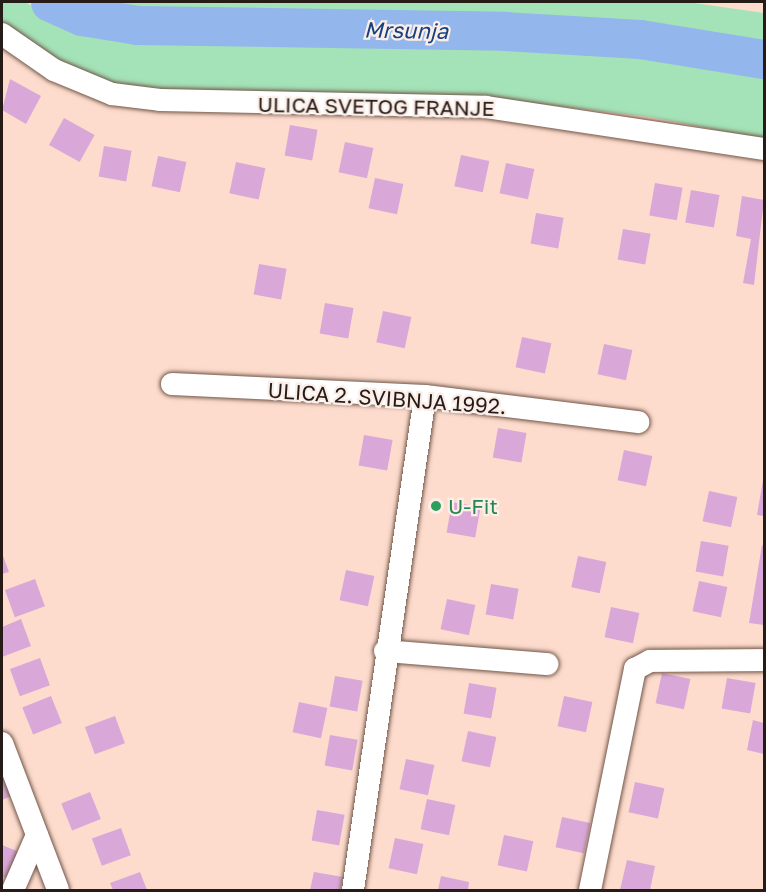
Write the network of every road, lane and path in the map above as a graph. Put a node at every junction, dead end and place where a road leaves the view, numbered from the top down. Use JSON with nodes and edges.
{"nodes":[{"id":1,"x":2,"y":34,"type":"edge"},
{"id":2,"x":765,"y":149,"type":"edge"},
{"id":3,"x":172,"y":384,"type":"dead end"},
{"id":4,"x":425,"y":396,"type":"junction"},
{"id":5,"x":638,"y":422,"type":"dead end"},
{"id":6,"x":386,"y":651,"type":"junction"},
{"id":7,"x":765,"y":660,"type":"edge"},
{"id":8,"x":547,"y":664,"type":"dead end"},
{"id":9,"x":2,"y":742,"type":"edge"},
{"id":10,"x":37,"y":835,"type":"junction"},
{"id":11,"x":13,"y":891,"type":"edge"},
{"id":12,"x":58,"y":891,"type":"edge"},
{"id":13,"x":352,"y":891,"type":"edge"},
{"id":14,"x":590,"y":891,"type":"edge"}],
"edges":[{"from":1,"to":2,"type":"street","name":"ULICA SVETOG FRANJE"},
{"from":3,"to":4,"type":"street","name":"ULICA 2. SVIBNJA 1992."},
{"from":4,"to":5,"type":"street","name":"ULICA 2. SVIBNJA 1992."},
{"from":4,"to":6,"type":"street"},
{"from":6,"to":8,"type":"street"},
{"from":6,"to":13,"type":"street"},
{"from":7,"to":14,"type":"street"},
{"from":9,"to":10,"type":"street"},
{"from":10,"to":11,"type":"street"},
{"from":10,"to":12,"type":"street"}]}
